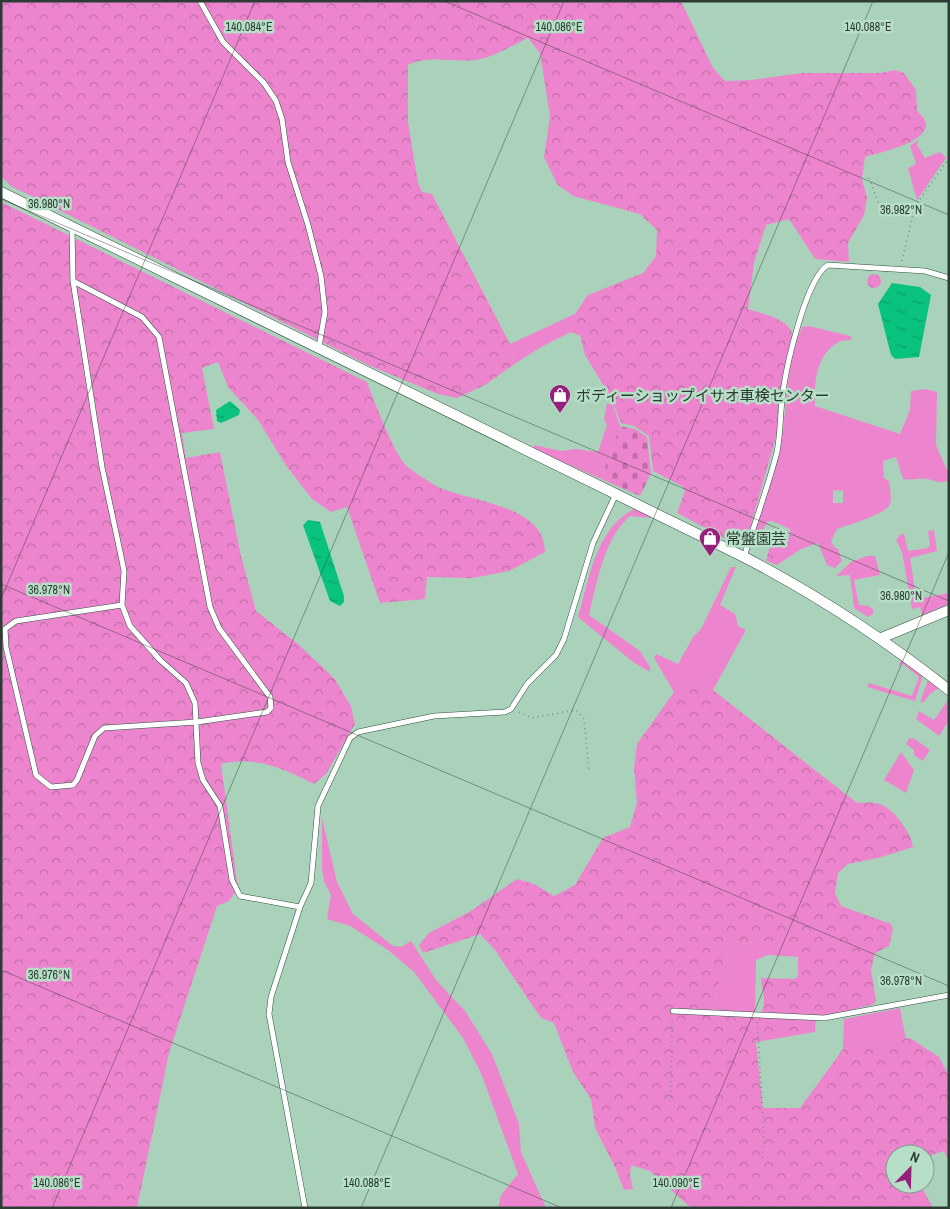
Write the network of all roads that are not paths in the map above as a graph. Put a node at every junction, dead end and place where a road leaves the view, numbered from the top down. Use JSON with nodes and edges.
{"nodes":[{"id":1,"x":207,"y":1,"type":"edge"},
{"id":2,"x":201,"y":2,"type":"edge"},
{"id":3,"x":1,"y":192,"type":"edge"},
{"id":4,"x":72,"y":227,"type":"junction"},
{"id":5,"x":949,"y":278,"type":"edge"},
{"id":6,"x":73,"y":281,"type":"junction"},
{"id":7,"x":319,"y":347,"type":"junction"},
{"id":8,"x":616,"y":494,"type":"junction"},
{"id":9,"x":744,"y":557,"type":"junction"},
{"id":10,"x":122,"y":605,"type":"junction"},
{"id":11,"x":949,"y":610,"type":"edge"},
{"id":12,"x":881,"y":638,"type":"junction"},
{"id":13,"x":949,"y":690,"type":"edge"},
{"id":14,"x":197,"y":722,"type":"junction"},
{"id":15,"x":300,"y":907,"type":"junction"},
{"id":16,"x":949,"y":995,"type":"edge"},
{"id":17,"x":673,"y":1011,"type":"road end"},
{"id":18,"x":305,"y":1208,"type":"edge"}],
"edges":[{"from":1,"to":2,"type":"lane"},
{"from":2,"to":7,"type":"lane"},
{"from":3,"to":4,"type":"street"},
{"from":4,"to":6,"type":"lane"},
{"from":4,"to":7,"type":"street"},
{"from":5,"to":9,"type":"lane"},
{"from":6,"to":10,"type":"lane"},
{"from":6,"to":14,"type":"lane"},
{"from":7,"to":8,"type":"street"},
{"from":8,"to":9,"type":"street"},
{"from":8,"to":15,"type":"lane"},
{"from":9,"to":12,"type":"street"},
{"from":10,"to":14,"type":"lane"},
{"from":10,"to":14,"type":"lane"},
{"from":11,"to":12,"type":"street"},
{"from":12,"to":13,"type":"street"},
{"from":14,"to":15,"type":"lane"},
{"from":15,"to":18,"type":"lane"},
{"from":16,"to":17,"type":"lane"}]}
